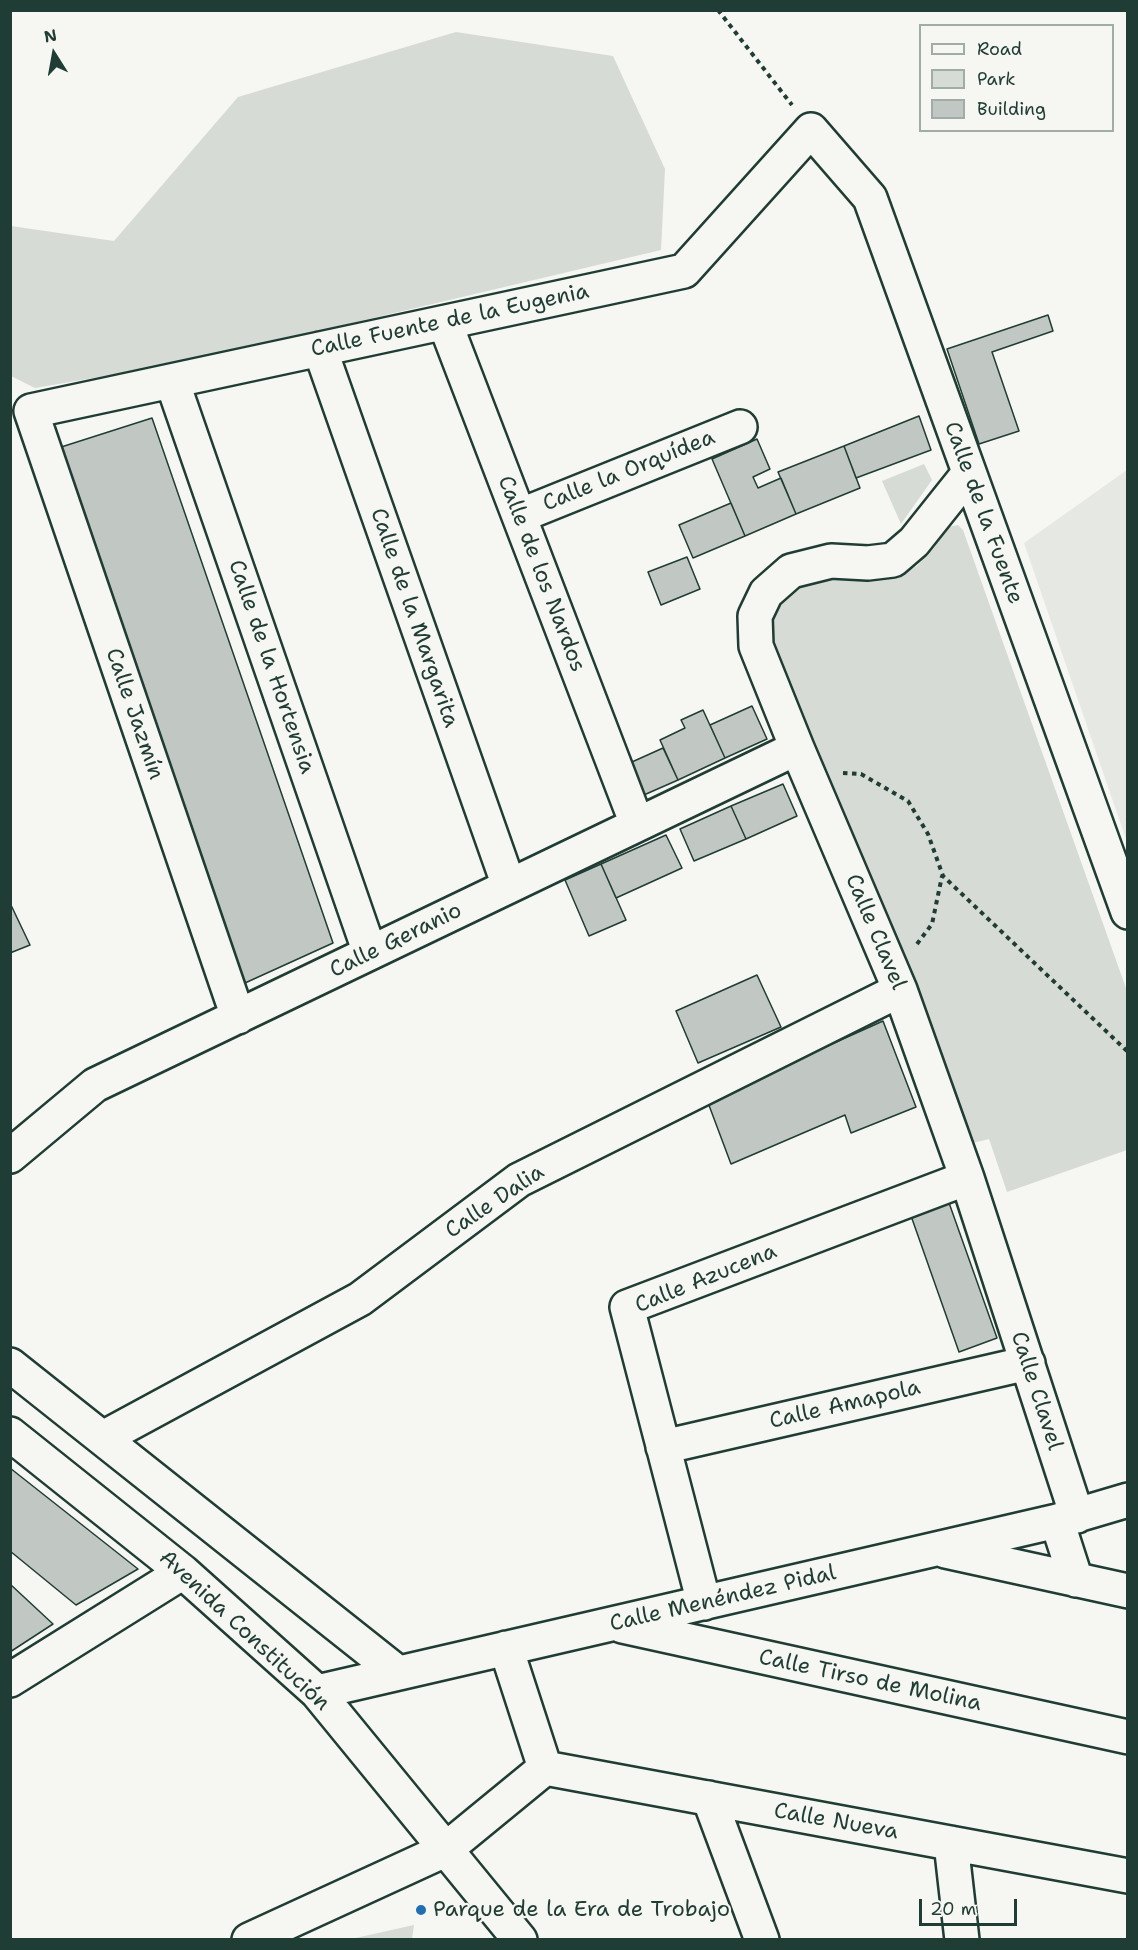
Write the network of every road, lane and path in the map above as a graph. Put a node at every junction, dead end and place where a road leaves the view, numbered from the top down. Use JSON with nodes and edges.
{"nodes":[{"id":1,"x":718,"y":10,"type":"edge"},
{"id":2,"x":811,"y":130,"type":"junction"},
{"id":3,"x":445,"y":323,"type":"junction"},
{"id":4,"x":320,"y":349,"type":"junction"},
{"id":5,"x":172,"y":381,"type":"junction"},
{"id":6,"x":31,"y":411,"type":"joint"},
{"id":7,"x":740,"y":427,"type":"dead end"},
{"id":8,"x":969,"y":473,"type":"junction"},
{"id":9,"x":519,"y":516,"type":"junction"},
{"id":10,"x":802,"y":759,"type":"junction"},
{"id":11,"x":637,"y":824,"type":"junction"},
{"id":12,"x":943,"y":876,"type":"junction"},
{"id":13,"x":508,"y":886,"type":"junction"},
{"id":14,"x":1128,"y":912,"type":"edge"},
{"id":15,"x":370,"y":953,"type":"junction"},
{"id":16,"x":897,"y":983,"type":"junction"},
{"id":17,"x":238,"y":1017,"type":"junction"},
{"id":18,"x":1128,"y":1052,"type":"edge"},
{"id":19,"x":10,"y":1156,"type":"edge"},
{"id":20,"x":967,"y":1178,"type":"junction"},
{"id":21,"x":1028,"y":1363,"type":"junction"},
{"id":22,"x":10,"y":1365,"type":"edge"},
{"id":23,"x":10,"y":1434,"type":"edge"},
{"id":24,"x":103,"y":1438,"type":"junction"},
{"id":25,"x":663,"y":1447,"type":"junction"},
{"id":26,"x":1128,"y":1500,"type":"edge"},
{"id":27,"x":1067,"y":1519,"type":"junction"},
{"id":28,"x":936,"y":1549,"type":"junction"},
{"id":29,"x":183,"y":1572,"type":"junction"},
{"id":30,"x":1076,"y":1580,"type":"junction"},
{"id":31,"x":1128,"y":1591,"type":"edge"},
{"id":32,"x":704,"y":1603,"type":"junction"},
{"id":33,"x":613,"y":1624,"type":"junction"},
{"id":34,"x":506,"y":1648,"type":"junction"},
{"id":35,"x":398,"y":1673,"type":"junction"},
{"id":36,"x":10,"y":1680,"type":"edge"},
{"id":37,"x":317,"y":1692,"type":"junction"},
{"id":38,"x":1128,"y":1737,"type":"edge"},
{"id":39,"x":545,"y":1768,"type":"junction"},
{"id":40,"x":709,"y":1798,"type":"junction"},
{"id":41,"x":951,"y":1843,"type":"junction"},
{"id":42,"x":445,"y":1850,"type":"junction"},
{"id":43,"x":1128,"y":1876,"type":"edge"},
{"id":44,"x":249,"y":1940,"type":"edge"},
{"id":45,"x":520,"y":1940,"type":"edge"},
{"id":46,"x":762,"y":1940,"type":"edge"},
{"id":47,"x":962,"y":1940,"type":"edge"}],
"edges":[{"from":1,"to":2,"type":"path"},
{"from":2,"to":3,"type":"street","name":"Calle Fuente de la Eugenia"},
{"from":2,"to":8,"type":"street","name":"Calle de la Fuente"},
{"from":3,"to":4,"type":"street","name":"Calle Fuente de la Eugenia"},
{"from":3,"to":9,"type":"street","name":"Calle de los Nardos"},
{"from":4,"to":5,"type":"street","name":"Calle Fuente de la Eugenia"},
{"from":4,"to":13,"type":"street","name":"Calle de la Margarita"},
{"from":5,"to":6,"type":"street","name":"Calle Fuente de la Eugenia"},
{"from":5,"to":15,"type":"street","name":"Calle de la Hortensia"},
{"from":6,"to":17,"type":"street","name":"Calle Jazmín"},
{"from":7,"to":9,"type":"street","name":"Calle la Orquídea"},
{"from":8,"to":10,"type":"street","name":"Calle Clavel"},
{"from":8,"to":14,"type":"street","name":"Calle de la Fuente"},
{"from":9,"to":11,"type":"street","name":"Calle de los Nardos"},
{"from":10,"to":11,"type":"street","name":"Calle Geranio"},
{"from":10,"to":12,"type":"path"},
{"from":10,"to":16,"type":"street","name":"Calle Clavel"},
{"from":11,"to":13,"type":"street","name":"Calle Geranio"},
{"from":12,"to":16,"type":"path"},
{"from":12,"to":18,"type":"path"},
{"from":13,"to":15,"type":"street","name":"Calle Geranio"},
{"from":15,"to":17,"type":"street","name":"Calle Geranio"},
{"from":16,"to":20,"type":"street","name":"Calle Clavel"},
{"from":16,"to":24,"type":"street","name":"Calle Dalia"},
{"from":17,"to":19,"type":"street","name":"Calle Geranio"},
{"from":20,"to":21,"type":"street","name":"Calle Clavel"},
{"from":20,"to":25,"type":"street","name":"Calle Azucena"},
{"from":21,"to":25,"type":"street","name":"Calle Amapola"},
{"from":21,"to":27,"type":"street","name":"Calle Clavel"},
{"from":22,"to":24,"type":"street"},
{"from":23,"to":29,"type":"street","name":"Avenida Constitución"},
{"from":24,"to":35,"type":"street"},
{"from":25,"to":32,"type":"street","name":"Calle Azucena"},
{"from":26,"to":27,"type":"street","name":"Calle Menéndez Pidal"},
{"from":27,"to":28,"type":"street","name":"Calle Menéndez Pidal"},
{"from":27,"to":30,"type":"street","name":"Calle Clavel"},
{"from":28,"to":30,"type":"street"},
{"from":28,"to":32,"type":"street","name":"Calle Menéndez Pidal"},
{"from":29,"to":36,"type":"street"},
{"from":29,"to":37,"type":"street","name":"Avenida Constitución"},
{"from":30,"to":31,"type":"street"},
{"from":32,"to":33,"type":"street","name":"Calle Menéndez Pidal"},
{"from":33,"to":34,"type":"street","name":"Calle Menéndez Pidal"},
{"from":33,"to":38,"type":"street","name":"Calle Tirso de Molina"},
{"from":34,"to":35,"type":"street","name":"Calle Menéndez Pidal"},
{"from":34,"to":39,"type":"street"},
{"from":35,"to":37,"type":"street","name":"Calle Menéndez Pidal"},
{"from":37,"to":42,"type":"street","name":"Avenida Constitución"},
{"from":39,"to":40,"type":"street","name":"Calle Nueva"},
{"from":39,"to":42,"type":"street"},
{"from":40,"to":41,"type":"street","name":"Calle Nueva"},
{"from":40,"to":46,"type":"street"},
{"from":41,"to":43,"type":"street","name":"Calle Nueva"},
{"from":41,"to":47,"type":"street"},
{"from":42,"to":44,"type":"street"},
{"from":42,"to":45,"type":"street","name":"Avenida Constitución"}]}
